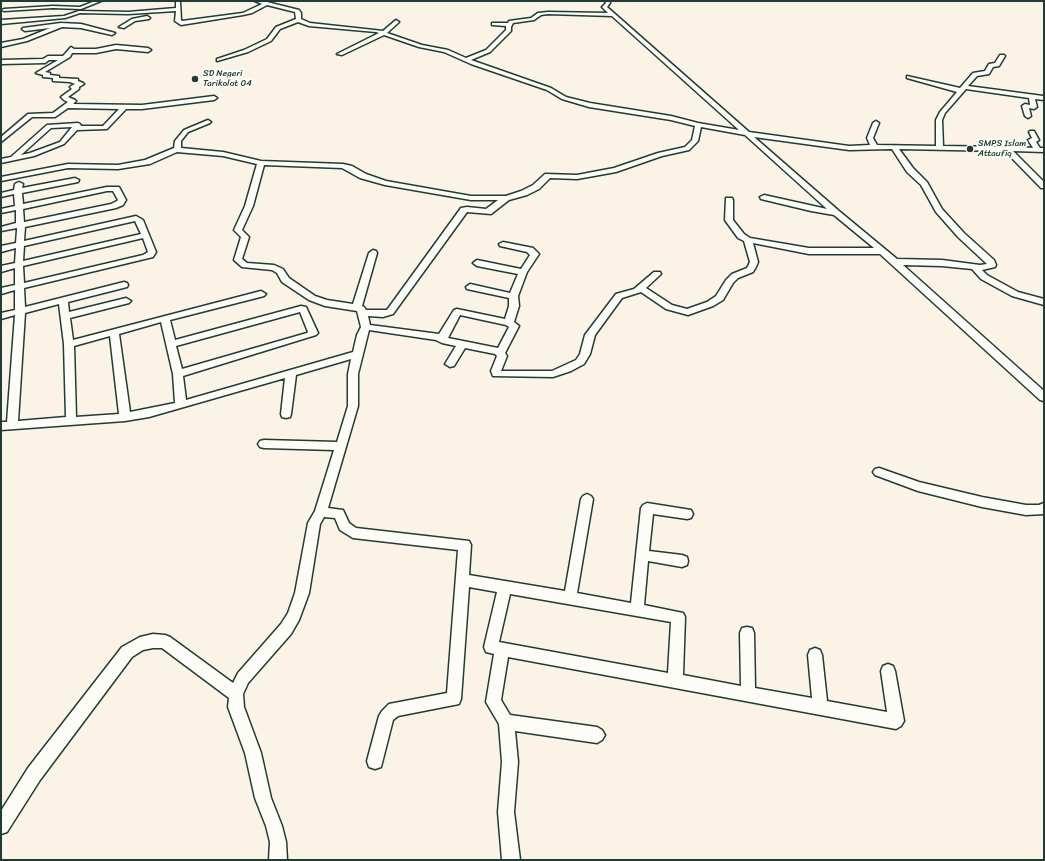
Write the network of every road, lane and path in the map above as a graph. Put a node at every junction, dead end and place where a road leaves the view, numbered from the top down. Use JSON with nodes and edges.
{"nodes":[{"id":1,"x":99,"y":1,"type":"edge"},
{"id":2,"x":178,"y":1,"type":"edge"},
{"id":3,"x":257,"y":1,"type":"edge"},
{"id":4,"x":607,"y":1,"type":"edge"},
{"id":5,"x":265,"y":4,"type":"junction"},
{"id":6,"x":81,"y":8,"type":"junction"},
{"id":7,"x":178,"y":9,"type":"junction"},
{"id":8,"x":4,"y":10,"type":"dead end"},
{"id":9,"x":76,"y":12,"type":"junction"},
{"id":10,"x":614,"y":15,"type":"junction"},
{"id":11,"x":171,"y":16,"type":"dead end"},
{"id":12,"x":178,"y":16,"type":"junction"},
{"id":13,"x":151,"y":18,"type":"dead end"},
{"id":14,"x":298,"y":20,"type":"junction"},
{"id":15,"x":1,"y":22,"type":"edge"},
{"id":16,"x":396,"y":22,"type":"dead end"},
{"id":17,"x":494,"y":24,"type":"dead end"},
{"id":18,"x":509,"y":25,"type":"junction"},
{"id":19,"x":62,"y":26,"type":"junction"},
{"id":20,"x":122,"y":27,"type":"dead end"},
{"id":21,"x":25,"y":29,"type":"dead end"},
{"id":22,"x":112,"y":32,"type":"dead end"},
{"id":23,"x":384,"y":33,"type":"junction"},
{"id":24,"x":1,"y":45,"type":"edge"},
{"id":25,"x":148,"y":50,"type":"dead end"},
{"id":26,"x":340,"y":54,"type":"dead end"},
{"id":27,"x":1002,"y":56,"type":"dead end"},
{"id":28,"x":65,"y":58,"type":"junction"},
{"id":29,"x":219,"y":60,"type":"dead end"},
{"id":30,"x":466,"y":60,"type":"junction"},
{"id":31,"x":1,"y":62,"type":"edge"},
{"id":32,"x":909,"y":77,"type":"dead end"},
{"id":33,"x":963,"y":89,"type":"junction"},
{"id":34,"x":1032,"y":96,"type":"junction"},
{"id":35,"x":214,"y":98,"type":"dead end"},
{"id":36,"x":1043,"y":98,"type":"edge"},
{"id":37,"x":67,"y":106,"type":"junction"},
{"id":38,"x":124,"y":108,"type":"junction"},
{"id":39,"x":1028,"y":116,"type":"dead end"},
{"id":40,"x":208,"y":122,"type":"dead end"},
{"id":41,"x":876,"y":123,"type":"dead end"},
{"id":42,"x":698,"y":125,"type":"junction"},
{"id":43,"x":76,"y":128,"type":"junction"},
{"id":44,"x":1032,"y":132,"type":"dead end"},
{"id":45,"x":748,"y":134,"type":"junction"},
{"id":46,"x":1,"y":140,"type":"edge"},
{"id":47,"x":874,"y":147,"type":"junction"},
{"id":48,"x":894,"y":147,"type":"junction"},
{"id":49,"x":940,"y":148,"type":"junction"},
{"id":50,"x":1006,"y":148,"type":"junction"},
{"id":51,"x":1040,"y":149,"type":"edge"},
{"id":52,"x":177,"y":150,"type":"junction"},
{"id":53,"x":13,"y":158,"type":"junction"},
{"id":54,"x":1,"y":161,"type":"edge"},
{"id":55,"x":261,"y":163,"type":"junction"},
{"id":56,"x":51,"y":172,"type":"dead end"},
{"id":57,"x":1,"y":179,"type":"edge"},
{"id":58,"x":75,"y":180,"type":"dead end"},
{"id":59,"x":1044,"y":186,"type":"edge"},
{"id":60,"x":19,"y":187,"type":"junction"},
{"id":61,"x":1,"y":195,"type":"edge"},
{"id":62,"x":764,"y":197,"type":"dead end"},
{"id":63,"x":506,"y":198,"type":"junction"},
{"id":64,"x":729,"y":200,"type":"dead end"},
{"id":65,"x":18,"y":208,"type":"junction"},
{"id":66,"x":1,"y":212,"type":"edge"},
{"id":67,"x":836,"y":213,"type":"junction"},
{"id":68,"x":19,"y":226,"type":"junction"},
{"id":69,"x":1,"y":229,"type":"edge"},
{"id":70,"x":146,"y":235,"type":"junction"},
{"id":71,"x":748,"y":240,"type":"junction"},
{"id":72,"x":503,"y":244,"type":"dead end"},
{"id":73,"x":20,"y":245,"type":"junction"},
{"id":74,"x":1,"y":249,"type":"edge"},
{"id":75,"x":880,"y":251,"type":"junction"},
{"id":76,"x":373,"y":253,"type":"dead end"},
{"id":77,"x":894,"y":262,"type":"junction"},
{"id":78,"x":478,"y":263,"type":"dead end"},
{"id":79,"x":19,"y":265,"type":"junction"},
{"id":80,"x":974,"y":267,"type":"junction"},
{"id":81,"x":1,"y":269,"type":"edge"},
{"id":82,"x":523,"y":272,"type":"junction"},
{"id":83,"x":657,"y":274,"type":"dead end"},
{"id":84,"x":124,"y":285,"type":"dead end"},
{"id":85,"x":18,"y":286,"type":"junction"},
{"id":86,"x":470,"y":287,"type":"dead end"},
{"id":87,"x":640,"y":288,"type":"junction"},
{"id":88,"x":1,"y":291,"type":"edge"},
{"id":89,"x":261,"y":294,"type":"dead end"},
{"id":90,"x":513,"y":296,"type":"junction"},
{"id":91,"x":63,"y":301,"type":"junction"},
{"id":92,"x":126,"y":301,"type":"dead end"},
{"id":93,"x":1044,"y":302,"type":"edge"},
{"id":94,"x":360,"y":310,"type":"junction"},
{"id":95,"x":20,"y":311,"type":"junction"},
{"id":96,"x":1,"y":316,"type":"edge"},
{"id":97,"x":66,"y":316,"type":"junction"},
{"id":98,"x":165,"y":318,"type":"junction"},
{"id":99,"x":509,"y":323,"type":"junction"},
{"id":100,"x":366,"y":326,"type":"junction"},
{"id":101,"x":114,"y":332,"type":"junction"},
{"id":102,"x":442,"y":338,"type":"junction"},
{"id":103,"x":69,"y":344,"type":"junction"},
{"id":104,"x":172,"y":344,"type":"junction"},
{"id":105,"x":462,"y":345,"type":"junction"},
{"id":106,"x":500,"y":353,"type":"junction"},
{"id":107,"x":358,"y":354,"type":"junction"},
{"id":108,"x":450,"y":364,"type":"dead end"},
{"id":109,"x":178,"y":374,"type":"junction"},
{"id":110,"x":290,"y":374,"type":"junction"},
{"id":111,"x":1044,"y":397,"type":"edge"},
{"id":112,"x":181,"y":405,"type":"junction"},
{"id":113,"x":286,"y":414,"type":"dead end"},
{"id":114,"x":125,"y":417,"type":"junction"},
{"id":115,"x":71,"y":421,"type":"junction"},
{"id":116,"x":1,"y":426,"type":"edge"},
{"id":117,"x":12,"y":426,"type":"junction"},
{"id":118,"x":264,"y":444,"type":"dead end"},
{"id":119,"x":341,"y":446,"type":"junction"},
{"id":120,"x":879,"y":472,"type":"dead end"},
{"id":121,"x":587,"y":499,"type":"dead end"},
{"id":122,"x":1044,"y":508,"type":"edge"},
{"id":123,"x":322,"y":512,"type":"junction"},
{"id":124,"x":687,"y":514,"type":"dead end"},
{"id":125,"x":642,"y":555,"type":"junction"},
{"id":126,"x":682,"y":561,"type":"dead end"},
{"id":127,"x":462,"y":580,"type":"junction"},
{"id":128,"x":505,"y":587,"type":"junction"},
{"id":129,"x":570,"y":598,"type":"junction"},
{"id":130,"x":637,"y":610,"type":"junction"},
{"id":131,"x":746,"y":633,"type":"dead end"},
{"id":132,"x":502,"y":649,"type":"junction"},
{"id":133,"x":815,"y":655,"type":"dead end"},
{"id":134,"x":888,"y":671,"type":"dead end"},
{"id":135,"x":675,"y":681,"type":"junction"},
{"id":136,"x":236,"y":694,"type":"junction"},
{"id":137,"x":748,"y":694,"type":"junction"},
{"id":138,"x":820,"y":707,"type":"junction"},
{"id":139,"x":506,"y":722,"type":"junction"},
{"id":140,"x":597,"y":735,"type":"dead end"},
{"id":141,"x":375,"y":761,"type":"dead end"},
{"id":142,"x":1,"y":826,"type":"edge"},
{"id":143,"x":278,"y":860,"type":"edge"},
{"id":144,"x":511,"y":860,"type":"edge"}],
"edges":[{"from":1,"to":6,"type":"street"},
{"from":2,"to":7,"type":"street"},
{"from":3,"to":5,"type":"street"},
{"from":4,"to":10,"type":"street"},
{"from":5,"to":12,"type":"street"},
{"from":5,"to":14,"type":"street"},
{"from":6,"to":8,"type":"street"},
{"from":6,"to":9,"type":"street"},
{"from":7,"to":9,"type":"street"},
{"from":7,"to":12,"type":"street"},
{"from":9,"to":15,"type":"street"},
{"from":10,"to":18,"type":"street"},
{"from":10,"to":45,"type":"street"},
{"from":11,"to":12,"type":"street"},
{"from":13,"to":20,"type":"street"},
{"from":14,"to":23,"type":"street"},
{"from":14,"to":29,"type":"street"},
{"from":16,"to":23,"type":"street"},
{"from":17,"to":18,"type":"street"},
{"from":18,"to":30,"type":"street"},
{"from":19,"to":21,"type":"street"},
{"from":19,"to":22,"type":"street"},
{"from":19,"to":24,"type":"street"},
{"from":23,"to":26,"type":"street"},
{"from":23,"to":30,"type":"street"},
{"from":25,"to":28,"type":"street"},
{"from":27,"to":33,"type":"street"},
{"from":28,"to":31,"type":"street"},
{"from":28,"to":37,"type":"street"},
{"from":30,"to":42,"type":"street"},
{"from":32,"to":33,"type":"street"},
{"from":33,"to":34,"type":"street"},
{"from":33,"to":49,"type":"street"},
{"from":34,"to":36,"type":"street"},
{"from":34,"to":39,"type":"street"},
{"from":35,"to":38,"type":"street"},
{"from":37,"to":38,"type":"street"},
{"from":37,"to":46,"type":"street"},
{"from":38,"to":43,"type":"street"},
{"from":40,"to":52,"type":"street"},
{"from":41,"to":47,"type":"street"},
{"from":42,"to":45,"type":"street"},
{"from":42,"to":63,"type":"street"},
{"from":43,"to":53,"type":"street"},
{"from":43,"to":53,"type":"street"},
{"from":44,"to":51,"type":"street"},
{"from":45,"to":47,"type":"street"},
{"from":45,"to":67,"type":"street"},
{"from":47,"to":48,"type":"street"},
{"from":48,"to":49,"type":"street"},
{"from":48,"to":80,"type":"street"},
{"from":49,"to":50,"type":"street"},
{"from":50,"to":51,"type":"street"},
{"from":50,"to":59,"type":"street"},
{"from":52,"to":55,"type":"street"},
{"from":52,"to":57,"type":"street"},
{"from":53,"to":54,"type":"street"},
{"from":55,"to":63,"type":"street"},
{"from":55,"to":94,"type":"street"},
{"from":56,"to":60,"type":"street"},
{"from":58,"to":60,"type":"street"},
{"from":60,"to":61,"type":"street"},
{"from":60,"to":65,"type":"street"},
{"from":62,"to":67,"type":"street"},
{"from":63,"to":94,"type":"street"},
{"from":64,"to":71,"type":"street"},
{"from":65,"to":66,"type":"street"},
{"from":65,"to":68,"type":"street"},
{"from":65,"to":68,"type":"street"},
{"from":67,"to":75,"type":"street"},
{"from":68,"to":69,"type":"street"},
{"from":68,"to":73,"type":"street"},
{"from":70,"to":73,"type":"street"},
{"from":70,"to":79,"type":"street"},
{"from":70,"to":85,"type":"street"},
{"from":71,"to":75,"type":"street"},
{"from":71,"to":87,"type":"street"},
{"from":72,"to":82,"type":"street"},
{"from":73,"to":74,"type":"street"},
{"from":73,"to":79,"type":"street"},
{"from":75,"to":77,"type":"street"},
{"from":76,"to":94,"type":"street"},
{"from":77,"to":80,"type":"street"},
{"from":77,"to":111,"type":"street"},
{"from":78,"to":82,"type":"street"},
{"from":79,"to":81,"type":"street"},
{"from":79,"to":85,"type":"street"},
{"from":80,"to":93,"type":"street"},
{"from":82,"to":90,"type":"street"},
{"from":83,"to":87,"type":"street"},
{"from":84,"to":91,"type":"street"},
{"from":85,"to":88,"type":"street"},
{"from":85,"to":95,"type":"street"},
{"from":86,"to":90,"type":"street"},
{"from":87,"to":106,"type":"street"},
{"from":89,"to":98,"type":"street"},
{"from":90,"to":99,"type":"street"},
{"from":91,"to":95,"type":"street"},
{"from":91,"to":97,"type":"street"},
{"from":92,"to":97,"type":"street"},
{"from":94,"to":100,"type":"street"},
{"from":95,"to":96,"type":"street"},
{"from":95,"to":117,"type":"street"},
{"from":97,"to":103,"type":"street"},
{"from":98,"to":101,"type":"street"},
{"from":98,"to":104,"type":"street"},
{"from":99,"to":102,"type":"street"},
{"from":99,"to":106,"type":"street"},
{"from":100,"to":102,"type":"street"},
{"from":100,"to":107,"type":"street"},
{"from":101,"to":103,"type":"street"},
{"from":101,"to":114,"type":"street"},
{"from":102,"to":105,"type":"street"},
{"from":103,"to":115,"type":"street"},
{"from":104,"to":109,"type":"street"},
{"from":104,"to":109,"type":"street"},
{"from":105,"to":106,"type":"street"},
{"from":105,"to":108,"type":"street"},
{"from":107,"to":110,"type":"street"},
{"from":107,"to":119,"type":"street"},
{"from":109,"to":112,"type":"street"},
{"from":110,"to":112,"type":"street"},
{"from":110,"to":113,"type":"street"},
{"from":112,"to":114,"type":"street"},
{"from":114,"to":115,"type":"street"},
{"from":115,"to":117,"type":"street"},
{"from":116,"to":117,"type":"street"},
{"from":118,"to":119,"type":"street"},
{"from":119,"to":123,"type":"street"},
{"from":120,"to":122,"type":"street"},
{"from":121,"to":129,"type":"street"},
{"from":123,"to":127,"type":"street"},
{"from":123,"to":136,"type":"street"},
{"from":124,"to":125,"type":"street"},
{"from":125,"to":126,"type":"street"},
{"from":125,"to":130,"type":"street"},
{"from":127,"to":128,"type":"street"},
{"from":127,"to":141,"type":"street"},
{"from":128,"to":129,"type":"street"},
{"from":128,"to":132,"type":"street"},
{"from":129,"to":130,"type":"street"},
{"from":130,"to":135,"type":"street"},
{"from":131,"to":137,"type":"street"},
{"from":132,"to":135,"type":"street"},
{"from":132,"to":139,"type":"street"},
{"from":133,"to":138,"type":"street"},
{"from":134,"to":138,"type":"street"},
{"from":135,"to":137,"type":"street"},
{"from":136,"to":142,"type":"street"},
{"from":136,"to":143,"type":"street"},
{"from":137,"to":138,"type":"street"},
{"from":139,"to":140,"type":"street"},
{"from":139,"to":144,"type":"street"}]}
